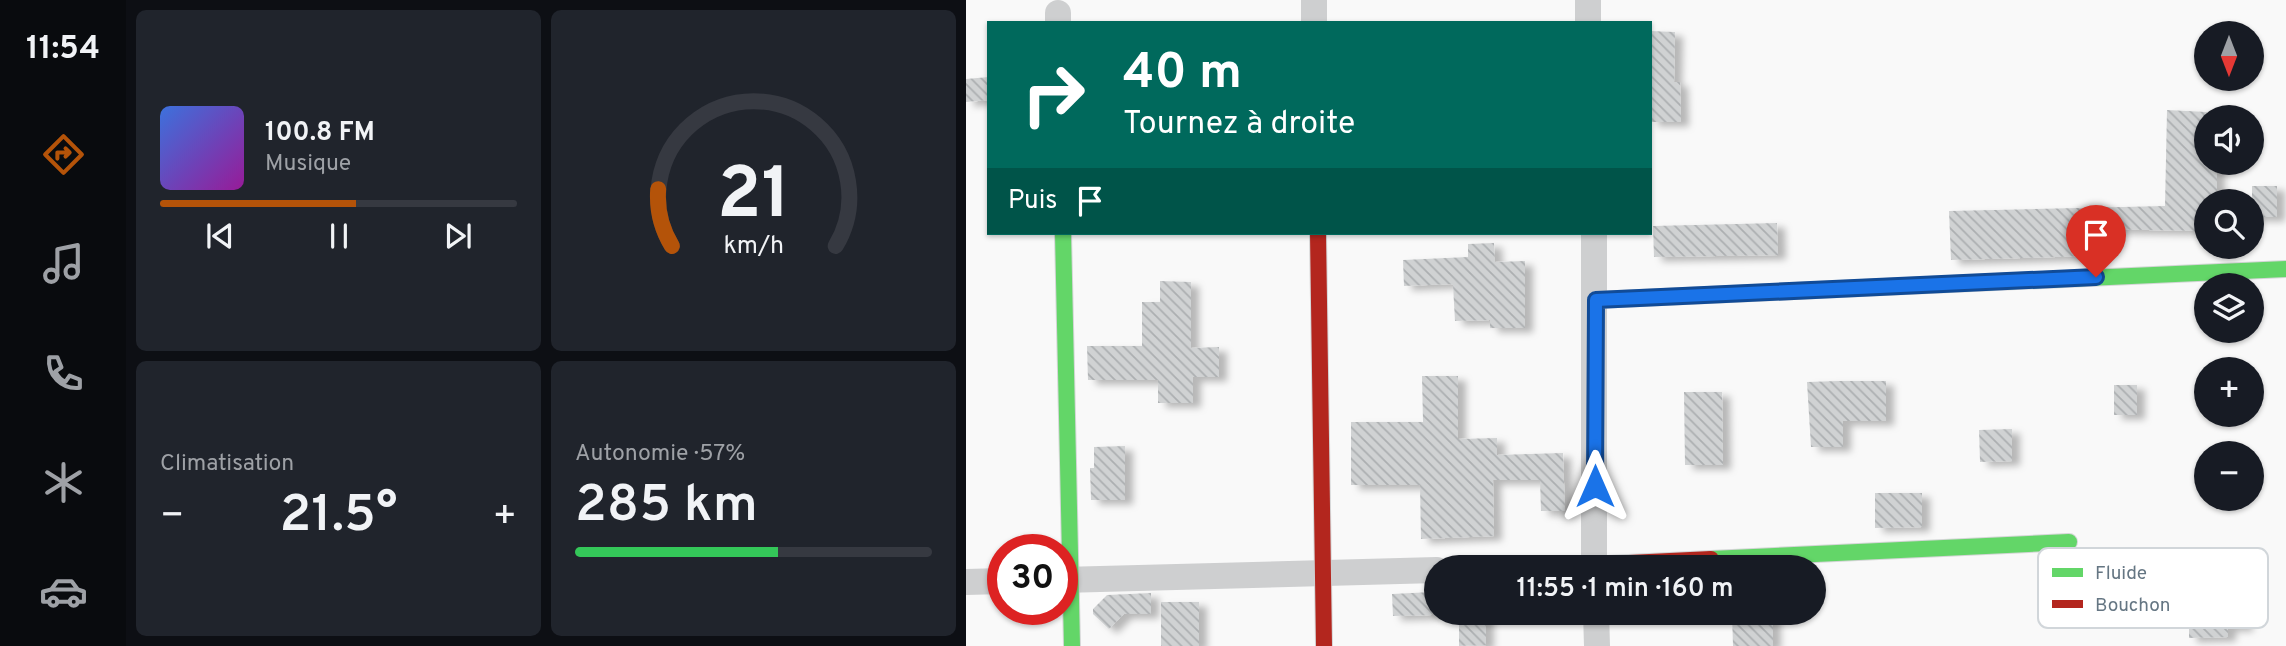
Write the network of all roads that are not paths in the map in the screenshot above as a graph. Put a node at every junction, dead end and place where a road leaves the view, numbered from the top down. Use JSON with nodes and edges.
{"nodes":[{"id":1,"x":1314,"y":0,"type":"edge"},
{"id":2,"x":1588,"y":0,"type":"edge"},
{"id":3,"x":1314,"y":21,"type":"edge"},
{"id":4,"x":1588,"y":21,"type":"edge"},
{"id":5,"x":1063,"y":235,"type":"edge"},
{"id":6,"x":1318,"y":235,"type":"edge"},
{"id":7,"x":1594,"y":235,"type":"edge"},
{"id":8,"x":2286,"y":269,"type":"edge"},
{"id":9,"x":1596,"y":300,"type":"junction"},
{"id":10,"x":1066,"y":534,"type":"edge"},
{"id":11,"x":2069,"y":542,"type":"dead end"},
{"id":12,"x":1594,"y":555,"type":"edge"},
{"id":13,"x":1812,"y":555,"type":"edge"},
{"id":14,"x":1424,"y":570,"type":"edge"},
{"id":15,"x":1323,"y":573,"type":"junction"},
{"id":16,"x":1078,"y":580,"type":"edge"},
{"id":17,"x":987,"y":581,"type":"edge"},
{"id":18,"x":966,"y":582,"type":"edge"},
{"id":19,"x":1070,"y":625,"type":"edge"},
{"id":20,"x":1596,"y":625,"type":"edge"},
{"id":21,"x":1072,"y":646,"type":"edge"},
{"id":22,"x":1324,"y":646,"type":"edge"},
{"id":23,"x":1597,"y":646,"type":"edge"}],
"edges":[{"from":1,"to":3,"type":"street"},
{"from":2,"to":4,"type":"street"},
{"from":5,"to":10,"type":"street"},
{"from":6,"to":15,"type":"street"},
{"from":7,"to":9,"type":"street"},
{"from":8,"to":9,"type":"street"},
{"from":9,"to":12,"type":"street"},
{"from":11,"to":13,"type":"street"},
{"from":14,"to":15,"type":"street"},
{"from":15,"to":16,"type":"street"},
{"from":15,"to":22,"type":"street"},
{"from":17,"to":18,"type":"street"},
{"from":19,"to":21,"type":"street"},
{"from":20,"to":23,"type":"street"}]}
